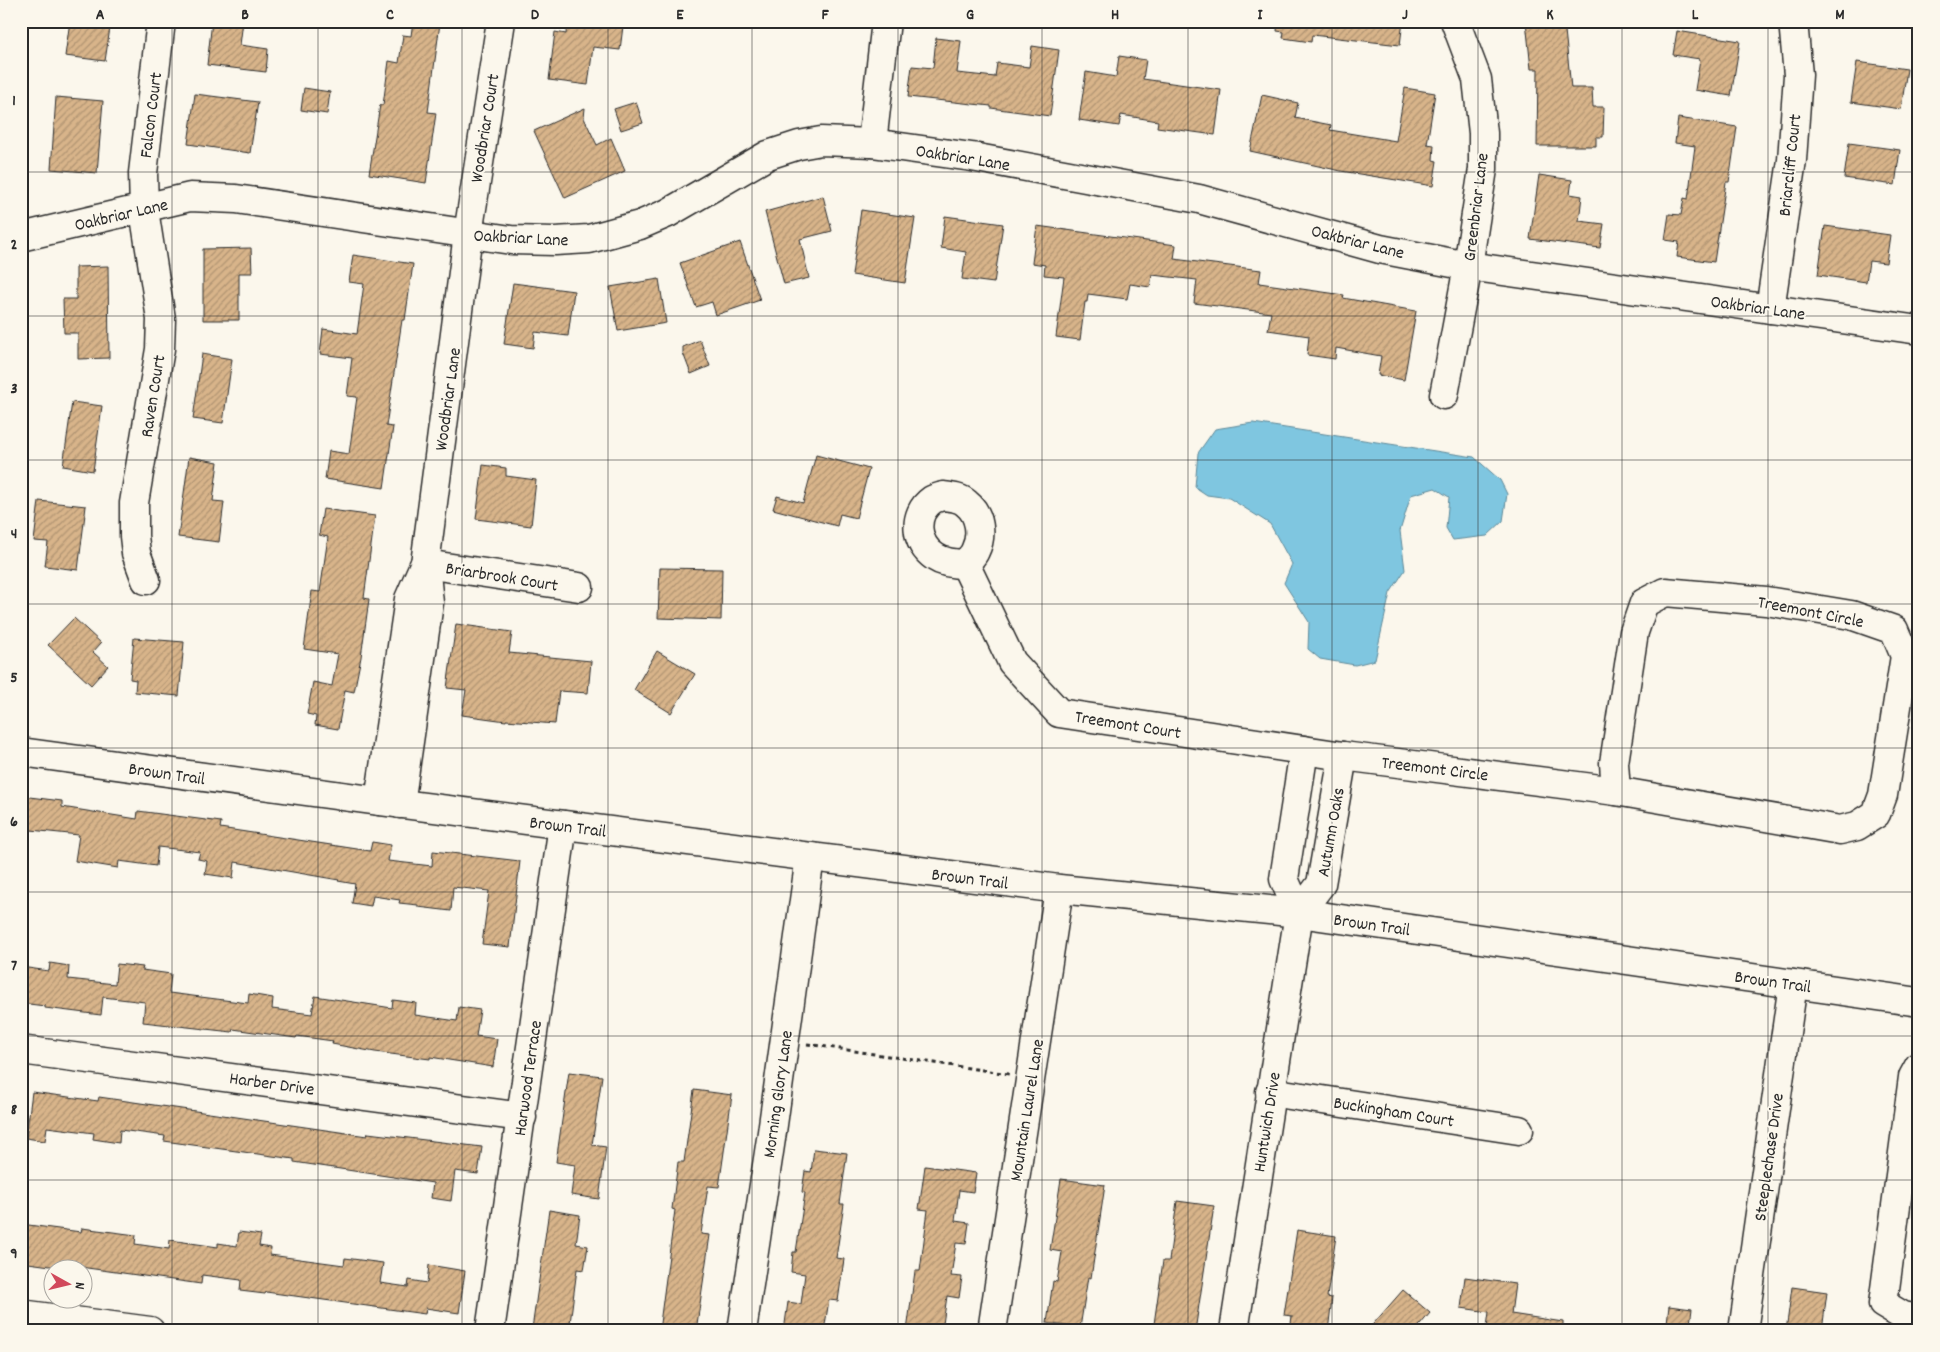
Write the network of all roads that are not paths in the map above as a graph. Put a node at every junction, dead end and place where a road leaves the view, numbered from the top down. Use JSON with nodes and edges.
{"nodes":[{"id":1,"x":161,"y":21,"type":"edge"},
{"id":2,"x":500,"y":21,"type":"edge"},
{"id":3,"x":886,"y":21,"type":"edge"},
{"id":4,"x":1455,"y":21,"type":"edge"},
{"id":5,"x":1793,"y":21,"type":"edge"},
{"id":6,"x":872,"y":143,"type":"junction"},
{"id":7,"x":144,"y":210,"type":"junction"},
{"id":8,"x":468,"y":234,"type":"junction"},
{"id":9,"x":21,"y":237,"type":"edge"},
{"id":10,"x":1468,"y":266,"type":"junction"},
{"id":11,"x":1770,"y":309,"type":"junction"},
{"id":12,"x":1919,"y":330,"type":"edge"},
{"id":13,"x":1444,"y":395,"type":"dead end"},
{"id":14,"x":425,"y":564,"type":"junction"},
{"id":15,"x":965,"y":564,"type":"dead end"},
{"id":16,"x":146,"y":580,"type":"dead end"},
{"id":17,"x":579,"y":588,"type":"dead end"},
{"id":18,"x":1304,"y":750,"type":"junction"},
{"id":19,"x":21,"y":752,"type":"edge"},
{"id":20,"x":1343,"y":756,"type":"junction"},
{"id":21,"x":1616,"y":791,"type":"junction"},
{"id":22,"x":390,"y":803,"type":"junction"},
{"id":23,"x":563,"y":825,"type":"junction"},
{"id":24,"x":810,"y":857,"type":"junction"},
{"id":25,"x":1060,"y":889,"type":"junction"},
{"id":26,"x":1299,"y":913,"type":"junction"},
{"id":27,"x":1793,"y":984,"type":"junction"},
{"id":28,"x":1919,"y":1002,"type":"edge"},
{"id":29,"x":21,"y":1050,"type":"edge"},
{"id":30,"x":1919,"y":1066,"type":"edge"},
{"id":31,"x":1270,"y":1092,"type":"junction"},
{"id":32,"x":522,"y":1117,"type":"junction"},
{"id":33,"x":1519,"y":1130,"type":"dead end"},
{"id":34,"x":21,"y":1314,"type":"edge"},
{"id":35,"x":1919,"y":1319,"type":"edge"},
{"id":36,"x":150,"y":1331,"type":"edge"},
{"id":37,"x":490,"y":1331,"type":"edge"},
{"id":38,"x":742,"y":1331,"type":"edge"},
{"id":39,"x":992,"y":1331,"type":"edge"},
{"id":40,"x":1234,"y":1331,"type":"edge"},
{"id":41,"x":1743,"y":1331,"type":"edge"}],
"edges":[{"from":1,"to":7,"type":"street","name":"Falcon Court"},
{"from":2,"to":8,"type":"street","name":"Woodbriar Court"},
{"from":3,"to":6,"type":"street"},
{"from":4,"to":10,"type":"street","name":"Greenbriar Lane"},
{"from":5,"to":11,"type":"street","name":"Briarcliff Court"},
{"from":6,"to":8,"type":"street","name":"Oakbriar Lane"},
{"from":6,"to":10,"type":"street","name":"Oakbriar Lane"},
{"from":7,"to":8,"type":"street","name":"Oakbriar Lane"},
{"from":7,"to":9,"type":"street","name":"Oakbriar Lane"},
{"from":7,"to":16,"type":"street","name":"Raven Court"},
{"from":8,"to":14,"type":"street","name":"Woodbriar Lane"},
{"from":10,"to":11,"type":"street","name":"Oakbriar Lane"},
{"from":10,"to":13,"type":"street","name":"Greenbriar Lane"},
{"from":11,"to":12,"type":"street","name":"Oakbriar Lane"},
{"from":14,"to":17,"type":"street","name":"Briarbrook Court"},
{"from":14,"to":22,"type":"street","name":"Woodbriar Lane"},
{"from":15,"to":18,"type":"street","name":"Treemont Court"},
{"from":18,"to":20,"type":"street","name":"Treemont Court"},
{"from":18,"to":26,"type":"street","name":"Autumn Oaks"},
{"from":19,"to":22,"type":"street","name":"Brown Trail"},
{"from":20,"to":21,"type":"street","name":"Treemont Circle"},
{"from":20,"to":26,"type":"street","name":"Autumn Oaks"},
{"from":21,"to":21,"type":"street","name":"Treemont Circle"},
{"from":22,"to":23,"type":"street","name":"Brown Trail"},
{"from":23,"to":24,"type":"street","name":"Brown Trail"},
{"from":23,"to":32,"type":"street","name":"Harwood Terrace"},
{"from":24,"to":25,"type":"street","name":"Brown Trail"},
{"from":24,"to":38,"type":"street","name":"Morning Glory Lane"},
{"from":25,"to":26,"type":"street","name":"Brown Trail"},
{"from":25,"to":39,"type":"street","name":"Mountain Laurel Lane"},
{"from":26,"to":27,"type":"street","name":"Brown Trail"},
{"from":26,"to":31,"type":"street","name":"Huntwich Drive"},
{"from":27,"to":28,"type":"street","name":"Brown Trail"},
{"from":27,"to":41,"type":"street","name":"Steeplechase Drive"},
{"from":29,"to":32,"type":"street","name":"Harber Drive"},
{"from":30,"to":35,"type":"street"},
{"from":31,"to":33,"type":"street","name":"Buckingham Court"},
{"from":31,"to":40,"type":"street","name":"Huntwich Drive"},
{"from":32,"to":37,"type":"street","name":"Harwood Terrace"},
{"from":34,"to":36,"type":"street"}]}
